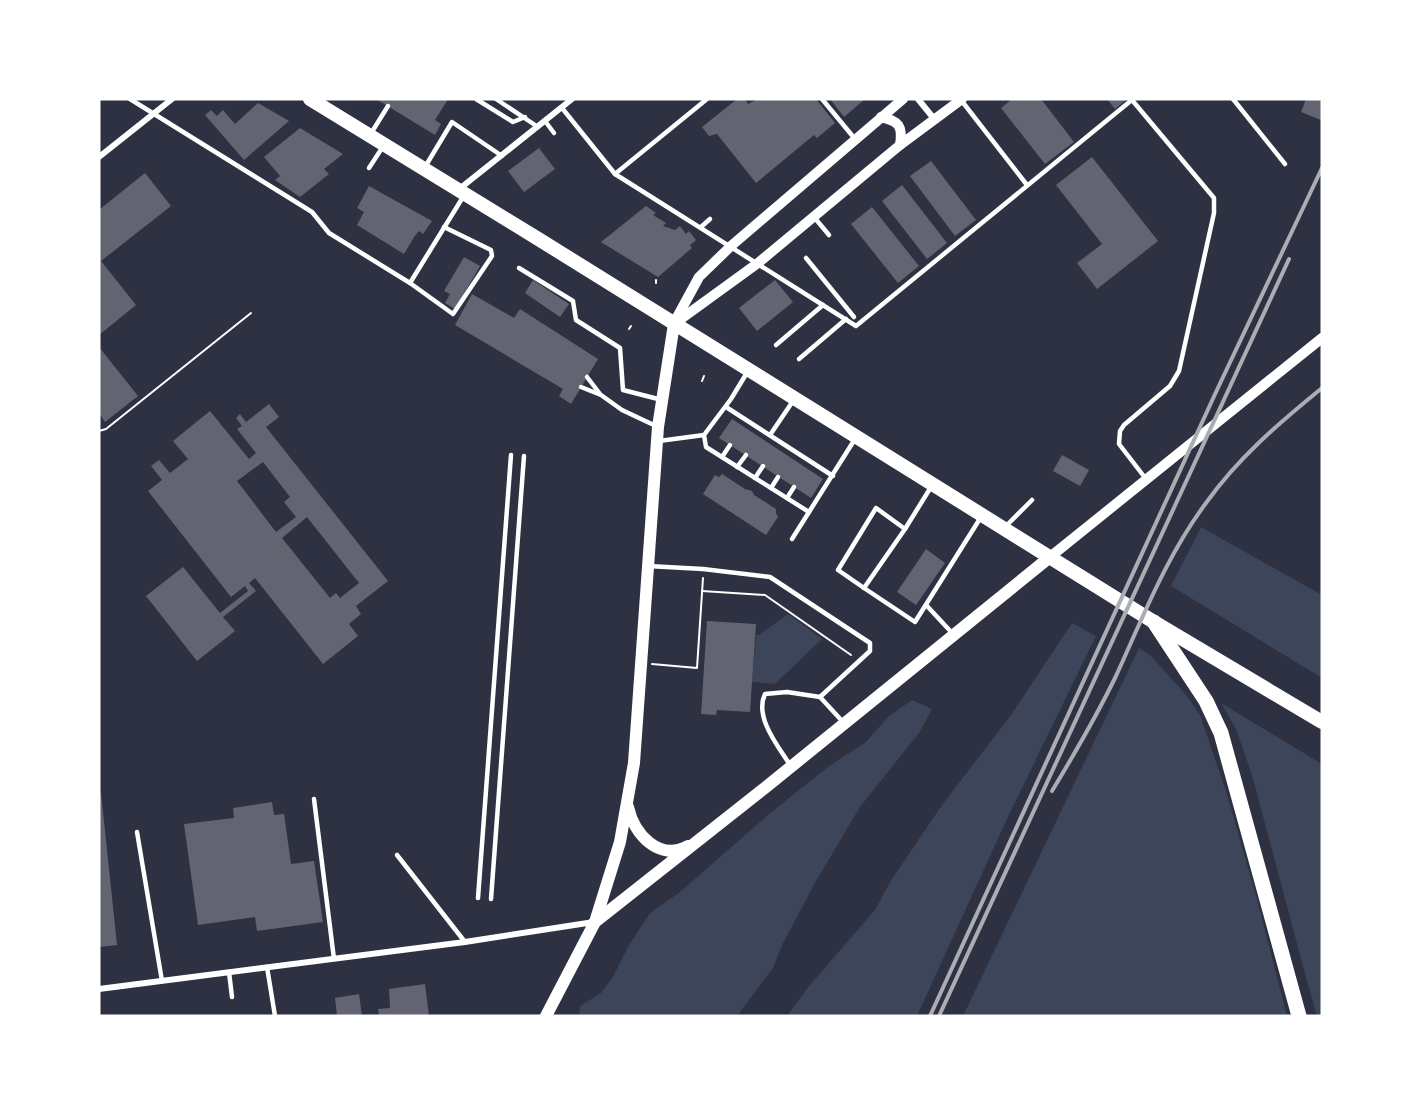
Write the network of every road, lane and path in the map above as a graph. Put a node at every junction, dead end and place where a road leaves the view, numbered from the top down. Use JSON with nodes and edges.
{"nodes":[{"id":1,"x":130,"y":99,"type":"edge"},
{"id":2,"x":172,"y":99,"type":"edge"},
{"id":3,"x":310,"y":99,"type":"edge"},
{"id":4,"x":476,"y":99,"type":"edge"},
{"id":5,"x":496,"y":99,"type":"edge"},
{"id":6,"x":572,"y":99,"type":"edge"},
{"id":7,"x":707,"y":99,"type":"edge"},
{"id":8,"x":822,"y":99,"type":"edge"},
{"id":9,"x":903,"y":99,"type":"edge"},
{"id":10,"x":918,"y":99,"type":"edge"},
{"id":11,"x":1233,"y":99,"type":"edge"},
{"id":12,"x":961,"y":100,"type":"edge"},
{"id":13,"x":1132,"y":100,"type":"edge"},
{"id":14,"x":388,"y":106,"type":"dead end"},
{"id":15,"x":562,"y":108,"type":"junction"},
{"id":16,"x":153,"y":114,"type":"junction"},
{"id":17,"x":525,"y":117,"type":"junction"},
{"id":18,"x":881,"y":117,"type":"junction"},
{"id":19,"x":934,"y":120,"type":"junction"},
{"id":20,"x":545,"y":121,"type":"junction"},
{"id":21,"x":538,"y":127,"type":"junction"},
{"id":22,"x":554,"y":134,"type":"dead end"},
{"id":23,"x":369,"y":136,"type":"junction"},
{"id":24,"x":855,"y":140,"type":"junction"},
{"id":25,"x":384,"y":145,"type":"junction"},
{"id":26,"x":900,"y":145,"type":"junction"},
{"id":27,"x":604,"y":150,"type":"dead end"},
{"id":28,"x":599,"y":154,"type":"junction"},
{"id":29,"x":502,"y":156,"type":"junction"},
{"id":30,"x":99,"y":157,"type":"edge"},
{"id":31,"x":1285,"y":164,"type":"dead end"},
{"id":32,"x":369,"y":168,"type":"dead end"},
{"id":33,"x":423,"y":169,"type":"junction"},
{"id":34,"x":615,"y":174,"type":"junction"},
{"id":35,"x":1027,"y":185,"type":"junction"},
{"id":36,"x":461,"y":192,"type":"junction"},
{"id":37,"x":814,"y":217,"type":"junction"},
{"id":38,"x":710,"y":219,"type":"dead end"},
{"id":39,"x":444,"y":227,"type":"junction"},
{"id":40,"x":700,"y":227,"type":"junction"},
{"id":41,"x":829,"y":235,"type":"dead end"},
{"id":42,"x":731,"y":246,"type":"junction"},
{"id":43,"x":806,"y":258,"type":"dead end"},
{"id":44,"x":758,"y":263,"type":"junction"},
{"id":45,"x":519,"y":268,"type":"dead end"},
{"id":46,"x":411,"y":283,"type":"junction"},
{"id":47,"x":879,"y":297,"type":"dead end"},
{"id":48,"x":884,"y":303,"type":"junction"},
{"id":49,"x":823,"y":305,"type":"junction"},
{"id":50,"x":251,"y":313,"type":"dead end"},
{"id":51,"x":854,"y":317,"type":"dead end"},
{"id":52,"x":846,"y":319,"type":"junction"},
{"id":53,"x":674,"y":324,"type":"junction"},
{"id":54,"x":1322,"y":338,"type":"edge"},
{"id":55,"x":776,"y":345,"type":"dead end"},
{"id":56,"x":799,"y":359,"type":"dead end"},
{"id":57,"x":749,"y":370,"type":"junction"},
{"id":58,"x":704,"y":376,"type":"dead end"},
{"id":59,"x":587,"y":377,"type":"dead end"},
{"id":60,"x":702,"y":381,"type":"dead end"},
{"id":61,"x":581,"y":387,"type":"dead end"},
{"id":62,"x":601,"y":395,"type":"junction"},
{"id":63,"x":794,"y":398,"type":"junction"},
{"id":64,"x":662,"y":400,"type":"junction"},
{"id":65,"x":726,"y":407,"type":"junction"},
{"id":66,"x":747,"y":420,"type":"junction"},
{"id":67,"x":658,"y":427,"type":"junction"},
{"id":68,"x":743,"y":427,"type":"dead end"},
{"id":69,"x":763,"y":430,"type":"junction"},
{"id":70,"x":99,"y":431,"type":"edge"},
{"id":71,"x":704,"y":435,"type":"junction"},
{"id":72,"x":770,"y":435,"type":"junction"},
{"id":73,"x":758,"y":436,"type":"dead end"},
{"id":74,"x":856,"y":437,"type":"junction"},
{"id":75,"x":780,"y":441,"type":"junction"},
{"id":76,"x":657,"y":442,"type":"junction"},
{"id":77,"x":730,"y":445,"type":"dead end"},
{"id":78,"x":775,"y":448,"type":"dead end"},
{"id":79,"x":795,"y":452,"type":"junction"},
{"id":80,"x":511,"y":455,"type":"dead end"},
{"id":81,"x":746,"y":455,"type":"dead end"},
{"id":82,"x":524,"y":456,"type":"dead end"},
{"id":83,"x":722,"y":457,"type":"junction"},
{"id":84,"x":791,"y":458,"type":"dead end"},
{"id":85,"x":811,"y":462,"type":"junction"},
{"id":86,"x":763,"y":466,"type":"dead end"},
{"id":87,"x":738,"y":467,"type":"junction"},
{"id":88,"x":807,"y":468,"type":"dead end"},
{"id":89,"x":833,"y":476,"type":"junction"},
{"id":90,"x":778,"y":477,"type":"dead end"},
{"id":91,"x":755,"y":478,"type":"junction"},
{"id":92,"x":1146,"y":480,"type":"junction"},
{"id":93,"x":932,"y":484,"type":"junction"},
{"id":94,"x":794,"y":487,"type":"dead end"},
{"id":95,"x":771,"y":488,"type":"junction"},
{"id":96,"x":787,"y":498,"type":"junction"},
{"id":97,"x":1032,"y":500,"type":"dead end"},
{"id":98,"x":808,"y":512,"type":"junction"},
{"id":99,"x":982,"y":515,"type":"junction"},
{"id":100,"x":1004,"y":528,"type":"junction"},
{"id":101,"x":905,"y":529,"type":"junction"},
{"id":102,"x":792,"y":539,"type":"dead end"},
{"id":103,"x":1050,"y":557,"type":"junction"},
{"id":104,"x":648,"y":566,"type":"junction"},
{"id":105,"x":703,"y":577,"type":"dead end"},
{"id":106,"x":864,"y":588,"type":"junction"},
{"id":107,"x":702,"y":591,"type":"junction"},
{"id":108,"x":927,"y":606,"type":"junction"},
{"id":109,"x":1154,"y":622,"type":"junction"},
{"id":110,"x":954,"y":635,"type":"junction"},
{"id":111,"x":846,"y":651,"type":"dead end"},
{"id":112,"x":664,"y":665,"type":"dead end"},
{"id":113,"x":820,"y":697,"type":"junction"},
{"id":114,"x":1322,"y":722,"type":"edge"},
{"id":115,"x":844,"y":724,"type":"junction"},
{"id":116,"x":792,"y":767,"type":"junction"},
{"id":117,"x":314,"y":799,"type":"dead end"},
{"id":118,"x":627,"y":803,"type":"junction"},
{"id":119,"x":137,"y":832,"type":"dead end"},
{"id":120,"x":700,"y":840,"type":"junction"},
{"id":121,"x":397,"y":855,"type":"dead end"},
{"id":122,"x":478,"y":898,"type":"dead end"},
{"id":123,"x":491,"y":898,"type":"dead end"},
{"id":124,"x":595,"y":922,"type":"junction"},
{"id":125,"x":465,"y":942,"type":"junction"},
{"id":126,"x":334,"y":959,"type":"junction"},
{"id":127,"x":267,"y":968,"type":"junction"},
{"id":128,"x":229,"y":972,"type":"junction"},
{"id":129,"x":162,"y":981,"type":"junction"},
{"id":130,"x":99,"y":989,"type":"edge"},
{"id":131,"x":232,"y":997,"type":"dead end"},
{"id":132,"x":275,"y":1016,"type":"edge"},
{"id":133,"x":546,"y":1016,"type":"edge"},
{"id":134,"x":1299,"y":1016,"type":"edge"}],
"edges":[{"from":1,"to":16,"type":"lane"},
{"from":2,"to":16,"type":"street"},
{"from":3,"to":23,"type":"main road"},
{"from":4,"to":17,"type":"lane"},
{"from":5,"to":17,"type":"lane"},
{"from":6,"to":15,"type":"street"},
{"from":7,"to":34,"type":"lane"},
{"from":8,"to":24,"type":"lane"},
{"from":9,"to":18,"type":"street"},
{"from":10,"to":19,"type":"street"},
{"from":11,"to":31,"type":"lane"},
{"from":12,"to":19,"type":"street"},
{"from":12,"to":35,"type":"lane"},
{"from":13,"to":35,"type":"lane"},
{"from":13,"to":92,"type":"lane"},
{"from":14,"to":23,"type":"lane"},
{"from":15,"to":20,"type":"street"},
{"from":15,"to":28,"type":"lane"},
{"from":16,"to":30,"type":"street"},
{"from":16,"to":46,"type":"lane"},
{"from":17,"to":21,"type":"lane"},
{"from":18,"to":24,"type":"street"},
{"from":18,"to":26,"type":"street"},
{"from":19,"to":26,"type":"street"},
{"from":20,"to":21,"type":"street"},
{"from":20,"to":22,"type":"lane"},
{"from":21,"to":29,"type":"street"},
{"from":23,"to":25,"type":"main road"},
{"from":24,"to":42,"type":"street"},
{"from":25,"to":32,"type":"lane"},
{"from":25,"to":33,"type":"main road"},
{"from":26,"to":37,"type":"street"},
{"from":27,"to":28,"type":"lane"},
{"from":28,"to":34,"type":"lane"},
{"from":29,"to":33,"type":"lane"},
{"from":29,"to":36,"type":"street"},
{"from":33,"to":36,"type":"main road"},
{"from":34,"to":40,"type":"lane"},
{"from":35,"to":48,"type":"lane"},
{"from":36,"to":39,"type":"lane"},
{"from":36,"to":53,"type":"main road"},
{"from":37,"to":41,"type":"lane"},
{"from":37,"to":44,"type":"street"},
{"from":38,"to":40,"type":"lane"},
{"from":39,"to":46,"type":"lane"},
{"from":39,"to":46,"type":"lane"},
{"from":40,"to":42,"type":"lane"},
{"from":42,"to":44,"type":"lane"},
{"from":42,"to":53,"type":"street"},
{"from":43,"to":51,"type":"lane"},
{"from":44,"to":49,"type":"lane"},
{"from":44,"to":53,"type":"street"},
{"from":45,"to":64,"type":"lane"},
{"from":47,"to":48,"type":"lane"},
{"from":48,"to":52,"type":"lane"},
{"from":49,"to":52,"type":"lane"},
{"from":49,"to":55,"type":"lane"},
{"from":50,"to":70,"type":"path"},
{"from":52,"to":56,"type":"lane"},
{"from":53,"to":57,"type":"main road"},
{"from":53,"to":64,"type":"main road"},
{"from":54,"to":92,"type":"street"},
{"from":57,"to":63,"type":"main road"},
{"from":57,"to":65,"type":"lane"},
{"from":58,"to":60,"type":"path"},
{"from":59,"to":62,"type":"lane"},
{"from":61,"to":62,"type":"lane"},
{"from":62,"to":67,"type":"lane"},
{"from":63,"to":72,"type":"lane"},
{"from":63,"to":74,"type":"main road"},
{"from":64,"to":67,"type":"main road"},
{"from":65,"to":66,"type":"lane"},
{"from":65,"to":71,"type":"lane"},
{"from":66,"to":68,"type":"lane"},
{"from":66,"to":69,"type":"lane"},
{"from":67,"to":76,"type":"main road"},
{"from":69,"to":72,"type":"lane"},
{"from":69,"to":73,"type":"lane"},
{"from":71,"to":76,"type":"lane"},
{"from":71,"to":83,"type":"lane"},
{"from":72,"to":75,"type":"lane"},
{"from":74,"to":89,"type":"lane"},
{"from":74,"to":93,"type":"main road"},
{"from":75,"to":78,"type":"lane"},
{"from":75,"to":79,"type":"lane"},
{"from":76,"to":104,"type":"main road"},
{"from":77,"to":83,"type":"lane"},
{"from":79,"to":84,"type":"lane"},
{"from":79,"to":85,"type":"lane"},
{"from":80,"to":122,"type":"lane"},
{"from":81,"to":87,"type":"lane"},
{"from":82,"to":123,"type":"lane"},
{"from":83,"to":87,"type":"lane"},
{"from":85,"to":88,"type":"lane"},
{"from":85,"to":89,"type":"lane"},
{"from":86,"to":91,"type":"lane"},
{"from":87,"to":91,"type":"lane"},
{"from":89,"to":98,"type":"lane"},
{"from":90,"to":95,"type":"lane"},
{"from":91,"to":95,"type":"lane"},
{"from":92,"to":103,"type":"street"},
{"from":93,"to":99,"type":"main road"},
{"from":93,"to":101,"type":"lane"},
{"from":94,"to":96,"type":"lane"},
{"from":95,"to":96,"type":"lane"},
{"from":96,"to":98,"type":"lane"},
{"from":97,"to":100,"type":"lane"},
{"from":98,"to":102,"type":"lane"},
{"from":99,"to":100,"type":"main road"},
{"from":99,"to":108,"type":"lane"},
{"from":100,"to":103,"type":"main road"},
{"from":101,"to":106,"type":"lane"},
{"from":101,"to":106,"type":"lane"},
{"from":103,"to":109,"type":"main road"},
{"from":103,"to":110,"type":"main road"},
{"from":104,"to":113,"type":"lane"},
{"from":104,"to":118,"type":"main road"},
{"from":105,"to":107,"type":"path"},
{"from":106,"to":108,"type":"lane"},
{"from":107,"to":111,"type":"path"},
{"from":107,"to":112,"type":"path"},
{"from":108,"to":110,"type":"lane"},
{"from":109,"to":114,"type":"main road"},
{"from":109,"to":134,"type":"highway"},
{"from":110,"to":115,"type":"main road"},
{"from":113,"to":115,"type":"lane"},
{"from":113,"to":116,"type":"lane"},
{"from":115,"to":116,"type":"main road"},
{"from":116,"to":120,"type":"main road"},
{"from":117,"to":126,"type":"lane"},
{"from":118,"to":120,"type":"main road"},
{"from":118,"to":124,"type":"main road"},
{"from":119,"to":129,"type":"lane"},
{"from":120,"to":124,"type":"main road"},
{"from":121,"to":125,"type":"lane"},
{"from":124,"to":125,"type":"street"},
{"from":124,"to":133,"type":"main road"},
{"from":125,"to":126,"type":"street"},
{"from":126,"to":127,"type":"street"},
{"from":127,"to":128,"type":"street"},
{"from":127,"to":132,"type":"lane"},
{"from":128,"to":129,"type":"street"},
{"from":128,"to":131,"type":"lane"},
{"from":129,"to":130,"type":"street"}]}
